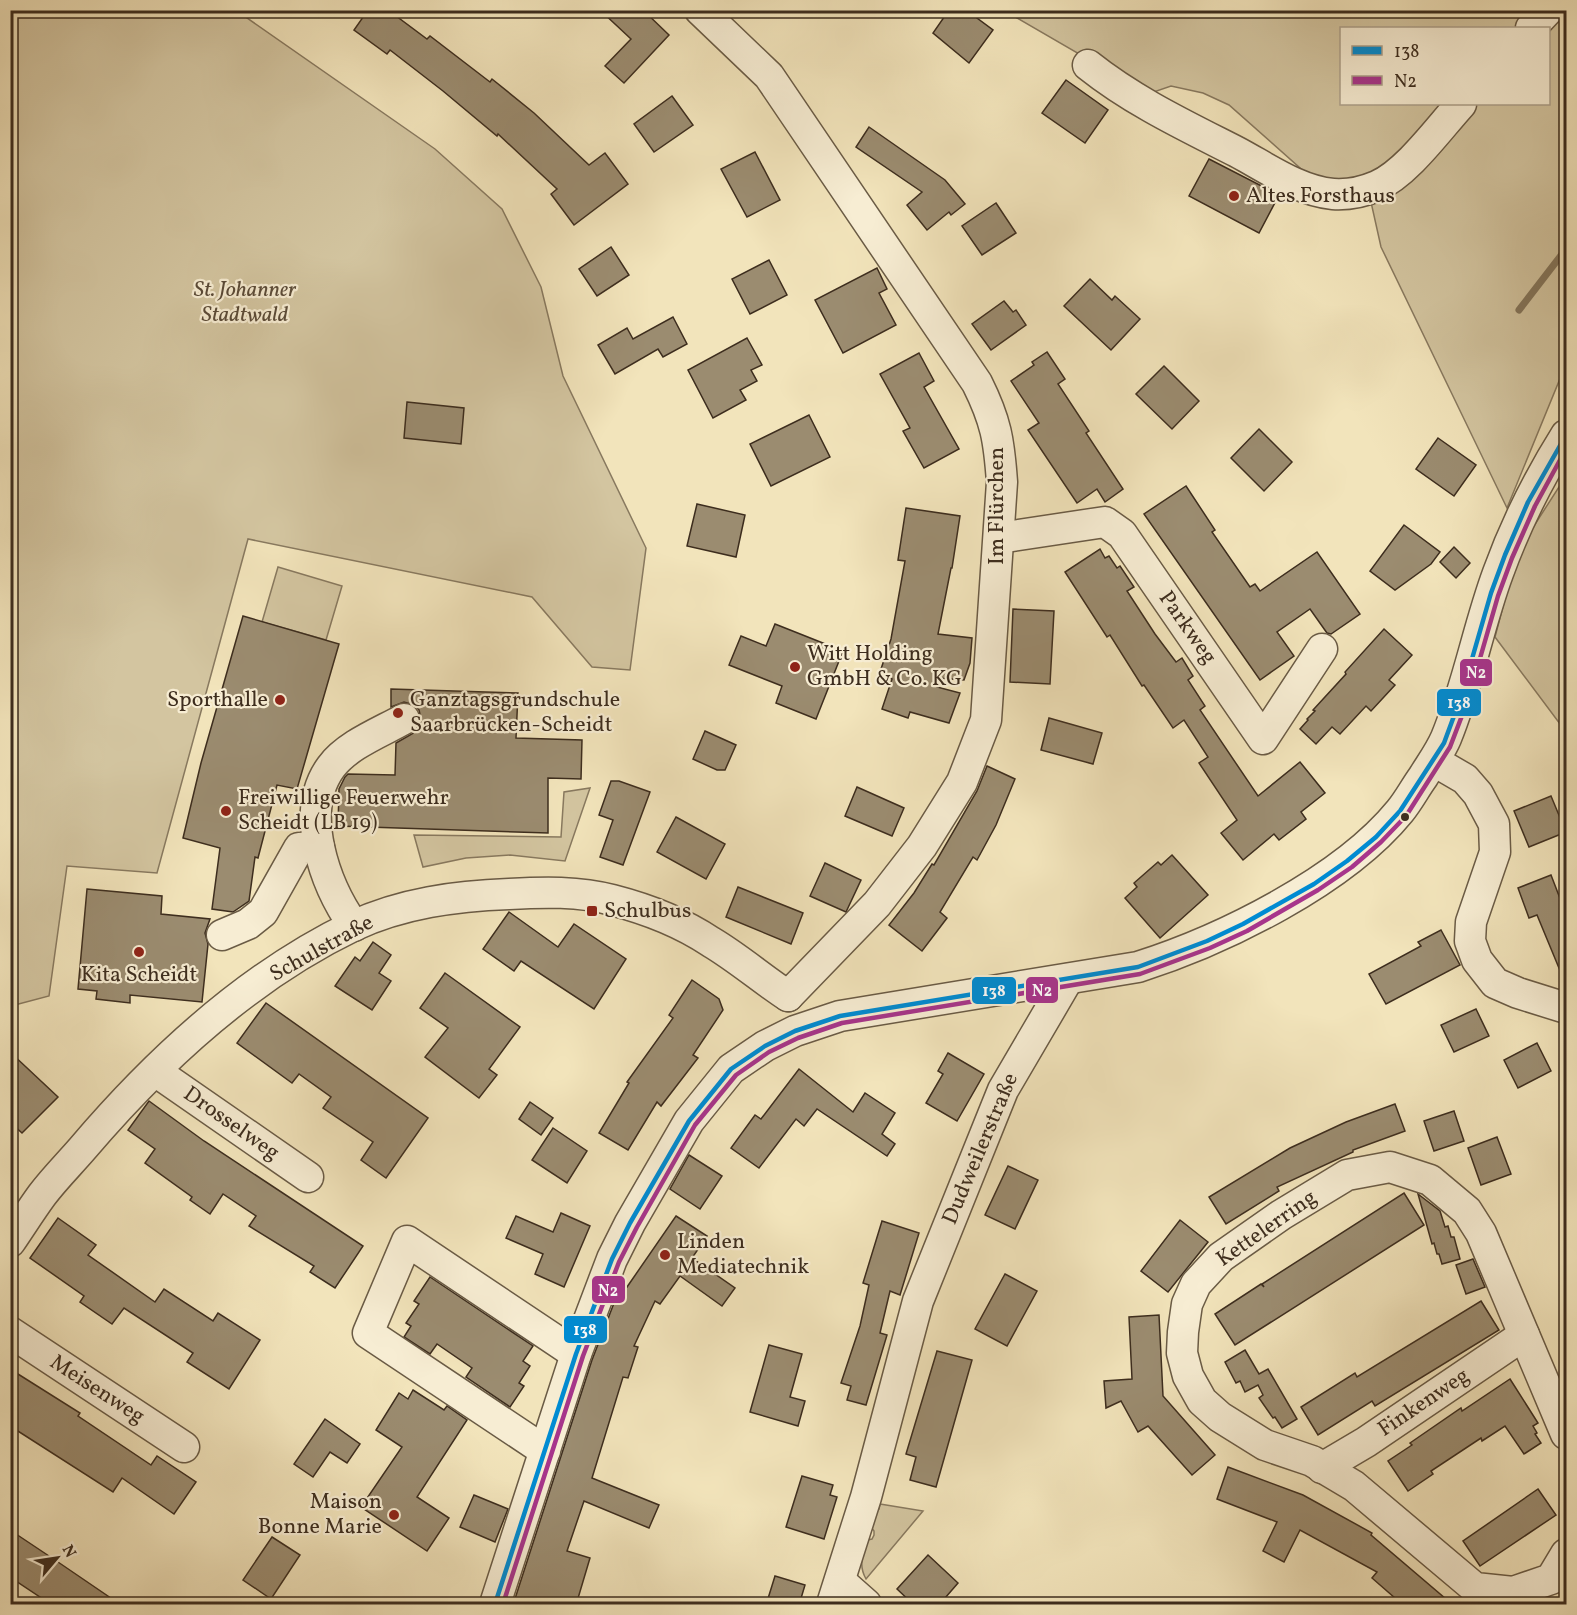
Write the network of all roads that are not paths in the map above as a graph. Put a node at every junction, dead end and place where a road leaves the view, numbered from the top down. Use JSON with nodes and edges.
{"nodes":[{"id":1,"x":700,"y":10,"type":"edge"},
{"id":2,"x":1548,"y":10,"type":"edge"},
{"id":3,"x":1532,"y":27,"type":"edge"},
{"id":4,"x":1088,"y":65,"type":"dead end"},
{"id":5,"x":1460,"y":105,"type":"edge"},
{"id":6,"x":1566,"y":435,"type":"edge"},
{"id":7,"x":999,"y":538,"type":"junction"},
{"id":8,"x":1322,"y":650,"type":"dead end"},
{"id":9,"x":404,"y":719,"type":"dead end"},
{"id":10,"x":1434,"y":761,"type":"junction"},
{"id":11,"x":319,"y":847,"type":"junction"},
{"id":12,"x":354,"y":926,"type":"junction"},
{"id":13,"x":222,"y":935,"type":"dead end"},
{"id":14,"x":1068,"y":979,"type":"junction"},
{"id":15,"x":788,"y":996,"type":"junction"},
{"id":16,"x":1566,"y":1008,"type":"edge"},
{"id":17,"x":795,"y":1031,"type":"junction"},
{"id":18,"x":155,"y":1071,"type":"junction"},
{"id":19,"x":308,"y":1177,"type":"dead end"},
{"id":20,"x":10,"y":1242,"type":"edge"},
{"id":21,"x":10,"y":1332,"type":"edge"},
{"id":22,"x":1524,"y":1335,"type":"junction"},
{"id":23,"x":576,"y":1354,"type":"junction"},
{"id":24,"x":1566,"y":1434,"type":"edge"},
{"id":25,"x":184,"y":1447,"type":"dead end"},
{"id":26,"x":545,"y":1450,"type":"junction"},
{"id":27,"x":1322,"y":1468,"type":"junction"},
{"id":28,"x":1566,"y":1554,"type":"edge"},
{"id":29,"x":836,"y":1593,"type":"edge"},
{"id":30,"x":495,"y":1605,"type":"edge"},
{"id":31,"x":866,"y":1605,"type":"edge"}],
"edges":[{"from":1,"to":7,"type":"street","name":"Im Flürchen"},
{"from":2,"to":3,"type":"street"},
{"from":4,"to":5,"type":"street"},
{"from":6,"to":10,"type":"street"},
{"from":7,"to":8,"type":"street","name":"Parkweg"},
{"from":7,"to":15,"type":"street","name":"Im Flürchen"},
{"from":9,"to":11,"type":"street"},
{"from":10,"to":14,"type":"street"},
{"from":10,"to":16,"type":"street"},
{"from":11,"to":12,"type":"street"},
{"from":11,"to":13,"type":"street"},
{"from":12,"to":15,"type":"street","name":"Schulstraße"},
{"from":12,"to":18,"type":"street","name":"Schulstraße"},
{"from":14,"to":17,"type":"street"},
{"from":14,"to":29,"type":"street","name":"Dudweilerstraße"},
{"from":15,"to":17,"type":"street"},
{"from":17,"to":23,"type":"street"},
{"from":18,"to":19,"type":"street","name":"Drosselweg"},
{"from":18,"to":20,"type":"street","name":"Schulstraße"},
{"from":21,"to":25,"type":"street","name":"Meisenweg"},
{"from":22,"to":24,"type":"street","name":"Kettelerring"},
{"from":22,"to":27,"type":"street","name":"Finkenweg"},
{"from":22,"to":27,"type":"street","name":"Kettelerring"},
{"from":23,"to":26,"type":"street"},
{"from":23,"to":26,"type":"street"},
{"from":26,"to":30,"type":"street"},
{"from":27,"to":28,"type":"street","name":"Kettelerring"},
{"from":29,"to":31,"type":"street"}]}
